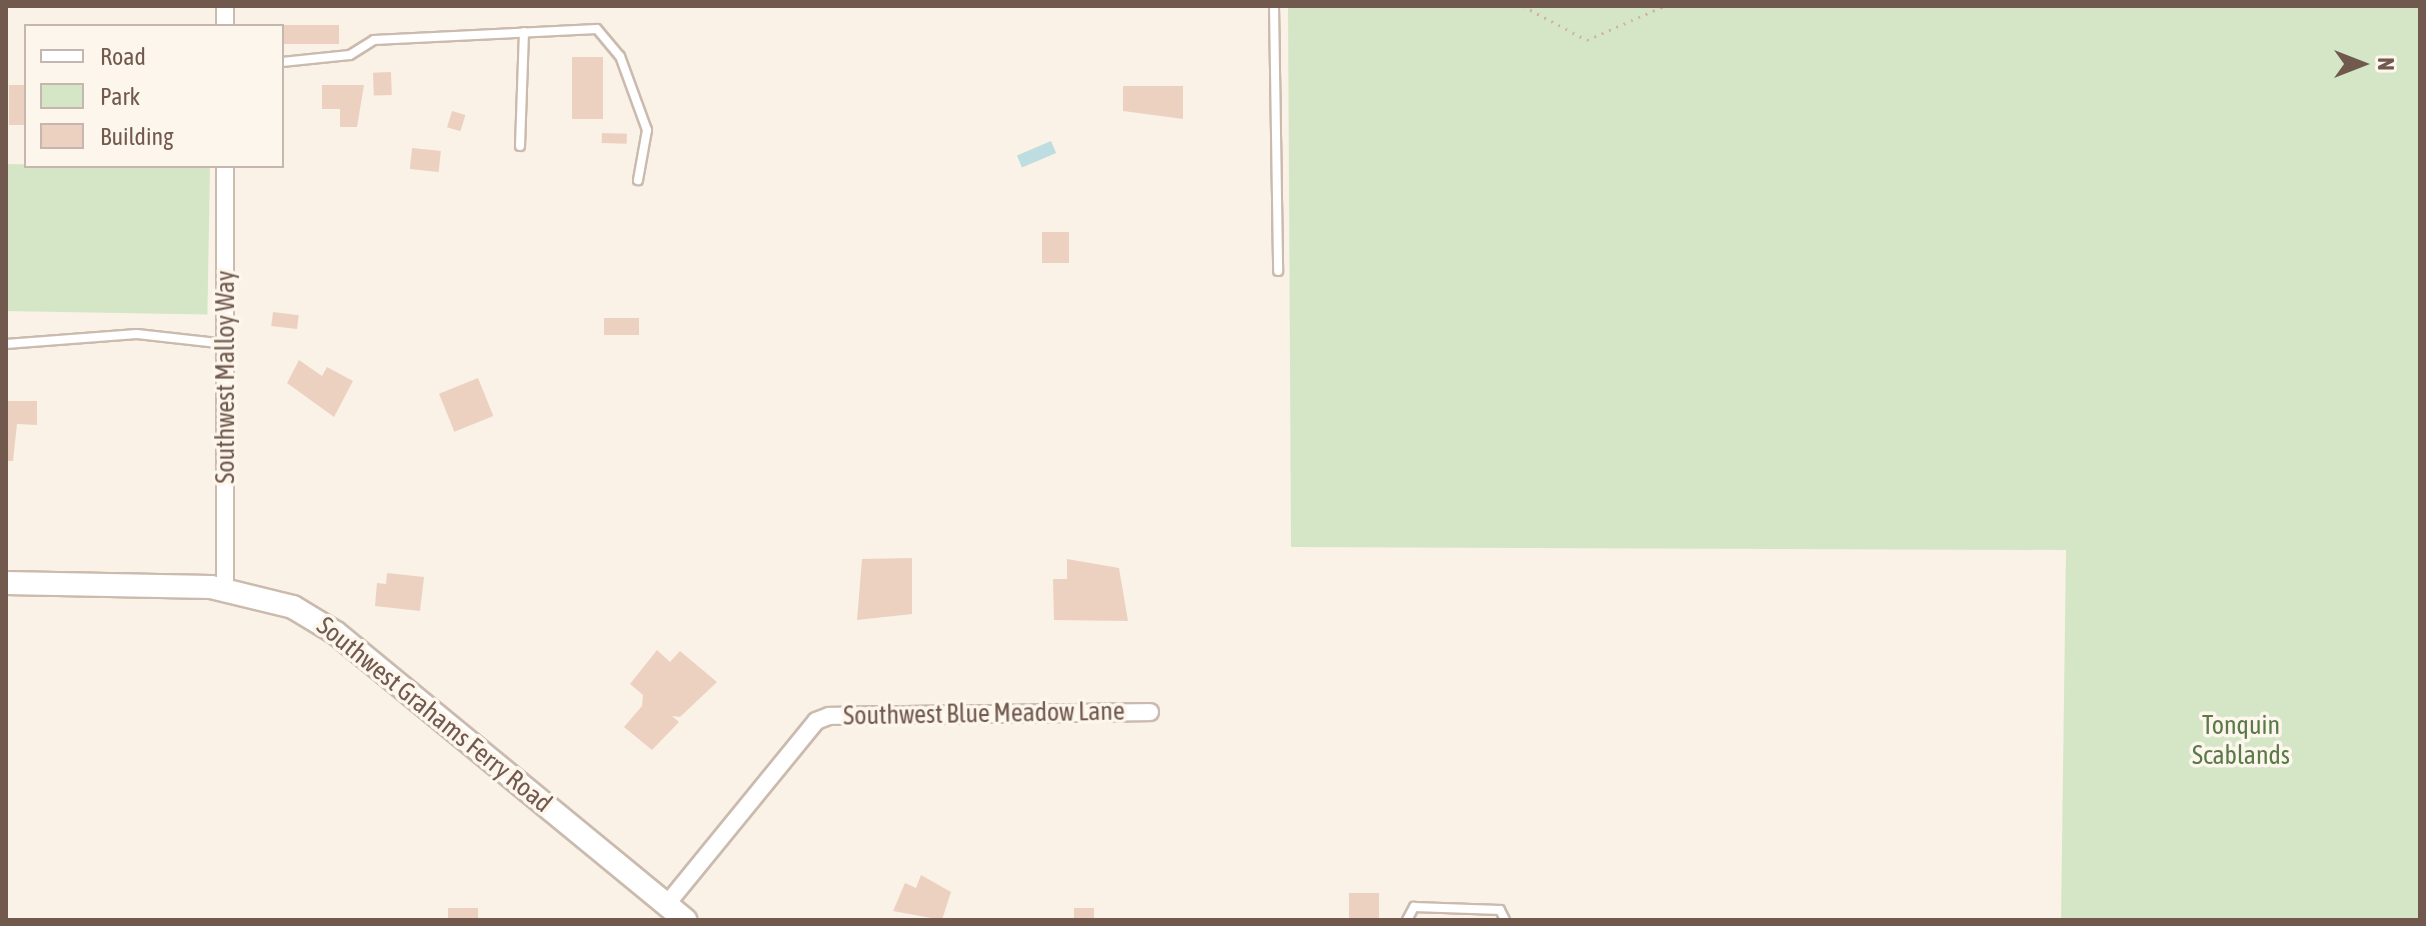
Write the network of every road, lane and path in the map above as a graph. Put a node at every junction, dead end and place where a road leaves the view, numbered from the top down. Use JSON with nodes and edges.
{"nodes":[{"id":1,"x":1274,"y":6,"type":"edge"},
{"id":2,"x":1523,"y":6,"type":"edge"},
{"id":3,"x":1664,"y":6,"type":"edge"},
{"id":4,"x":524,"y":32,"type":"junction"},
{"id":5,"x":284,"y":62,"type":"edge"},
{"id":6,"x":520,"y":146,"type":"dead end"},
{"id":7,"x":225,"y":168,"type":"edge"},
{"id":8,"x":638,"y":180,"type":"dead end"},
{"id":9,"x":1278,"y":271,"type":"dead end"},
{"id":10,"x":6,"y":344,"type":"edge"},
{"id":11,"x":227,"y":344,"type":"junction"},
{"id":12,"x":6,"y":583,"type":"edge"},
{"id":13,"x":225,"y":589,"type":"junction"},
{"id":14,"x":1150,"y":712,"type":"dead end"},
{"id":15,"x":667,"y":904,"type":"junction"},
{"id":16,"x":685,"y":920,"type":"edge"},
{"id":17,"x":1407,"y":920,"type":"edge"},
{"id":18,"x":1505,"y":920,"type":"edge"}],
"edges":[{"from":1,"to":9,"type":"lane"},
{"from":2,"to":3,"type":"path"},
{"from":4,"to":5,"type":"lane"},
{"from":4,"to":6,"type":"lane"},
{"from":4,"to":8,"type":"lane"},
{"from":7,"to":11,"type":"street","name":"Southwest Malloy Way"},
{"from":10,"to":11,"type":"lane"},
{"from":11,"to":13,"type":"street","name":"Southwest Malloy Way"},
{"from":12,"to":13,"type":"main road","name":"Southwest Grahams Ferry Road"},
{"from":13,"to":15,"type":"main road","name":"Southwest Grahams Ferry Road"},
{"from":14,"to":15,"type":"street","name":"Southwest Blue Meadow Lane"},
{"from":15,"to":16,"type":"main road","name":"Southwest Grahams Ferry Road"},
{"from":17,"to":18,"type":"lane"}]}
